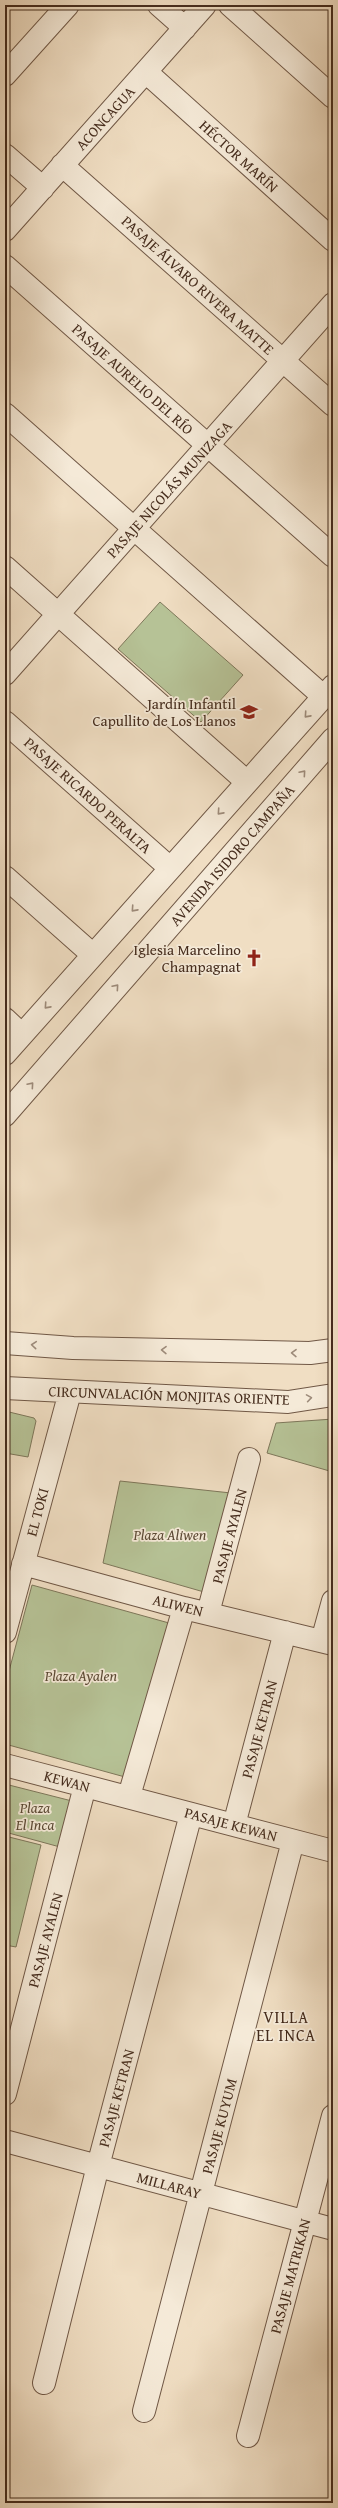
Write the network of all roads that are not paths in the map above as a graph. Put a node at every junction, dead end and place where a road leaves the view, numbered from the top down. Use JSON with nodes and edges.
{"nodes":[{"id":1,"x":68,"y":5,"type":"edge"},
{"id":2,"x":159,"y":5,"type":"edge"},
{"id":3,"x":205,"y":5,"type":"edge"},
{"id":4,"x":230,"y":5,"type":"edge"},
{"id":5,"x":185,"y":28,"type":"junction"},
{"id":6,"x":146,"y":72,"type":"junction"},
{"id":7,"x":5,"y":74,"type":"edge"},
{"id":8,"x":333,"y":97,"type":"edge"},
{"id":9,"x":5,"y":155,"type":"edge"},
{"id":10,"x":62,"y":165,"type":"junction"},
{"id":11,"x":43,"y":188,"type":"junction"},
{"id":12,"x":5,"y":230,"type":"edge"},
{"id":13,"x":333,"y":240,"type":"edge"},
{"id":14,"x":5,"y":266,"type":"edge"},
{"id":15,"x":333,"y":304,"type":"edge"},
{"id":16,"x":283,"y":361,"type":"junction"},
{"id":17,"x":333,"y":405,"type":"edge"},
{"id":18,"x":5,"y":414,"type":"edge"},
{"id":19,"x":208,"y":445,"type":"junction"},
{"id":20,"x":134,"y":529,"type":"junction"},
{"id":21,"x":333,"y":556,"type":"edge"},
{"id":22,"x":5,"y":567,"type":"edge"},
{"id":23,"x":58,"y":614,"type":"junction"},
{"id":24,"x":5,"y":674,"type":"edge"},
{"id":25,"x":328,"y":691,"type":"edge"},
{"id":26,"x":5,"y":722,"type":"edge"},
{"id":27,"x":333,"y":739,"type":"edge"},
{"id":28,"x":247,"y":782,"type":"junction"},
{"id":29,"x":170,"y":868,"type":"junction"},
{"id":30,"x":5,"y":877,"type":"edge"},
{"id":31,"x":93,"y":955,"type":"junction"},
{"id":32,"x":5,"y":1019,"type":"edge"},
{"id":33,"x":22,"y":1035,"type":"junction"},
{"id":34,"x":5,"y":1054,"type":"edge"},
{"id":35,"x":5,"y":1115,"type":"edge"},
{"id":36,"x":5,"y":1343,"type":"edge"},
{"id":37,"x":333,"y":1350,"type":"edge"},
{"id":38,"x":5,"y":1388,"type":"edge"},
{"id":39,"x":70,"y":1392,"type":"junction"},
{"id":40,"x":333,"y":1395,"type":"edge"},
{"id":41,"x":249,"y":1459,"type":"dead end"},
{"id":42,"x":23,"y":1564,"type":"junction"},
{"id":43,"x":333,"y":1601,"type":"edge"},
{"id":44,"x":184,"y":1608,"type":"junction"},
{"id":45,"x":208,"y":1613,"type":"junction"},
{"id":46,"x":5,"y":1632,"type":"edge"},
{"id":47,"x":285,"y":1632,"type":"junction"},
{"id":48,"x":328,"y":1643,"type":"edge"},
{"id":49,"x":5,"y":1765,"type":"edge"},
{"id":50,"x":85,"y":1786,"type":"junction"},
{"id":51,"x":129,"y":1796,"type":"junction"},
{"id":52,"x":191,"y":1814,"type":"junction"},
{"id":53,"x":234,"y":1825,"type":"junction"},
{"id":54,"x":293,"y":1841,"type":"junction"},
{"id":55,"x":333,"y":1851,"type":"edge"},
{"id":56,"x":5,"y":2094,"type":"edge"},
{"id":57,"x":333,"y":2116,"type":"edge"},
{"id":58,"x":5,"y":2141,"type":"edge"},
{"id":59,"x":98,"y":2166,"type":"junction"},
{"id":60,"x":202,"y":2194,"type":"junction"},
{"id":61,"x":305,"y":2221,"type":"junction"},
{"id":62,"x":333,"y":2229,"type":"edge"},
{"id":63,"x":44,"y":2383,"type":"dead end"},
{"id":64,"x":144,"y":2411,"type":"dead end"},
{"id":65,"x":248,"y":2436,"type":"dead end"}],
"edges":[{"from":1,"to":7,"type":"street"},
{"from":2,"to":5,"type":"street"},
{"from":3,"to":5,"type":"street","name":"ACONCAGUA"},
{"from":4,"to":8,"type":"street"},
{"from":5,"to":6,"type":"street","name":"ACONCAGUA"},
{"from":6,"to":10,"type":"street","name":"ACONCAGUA"},
{"from":6,"to":13,"type":"street","name":"HÉCTOR MARÍN"},
{"from":9,"to":11,"type":"street"},
{"from":10,"to":11,"type":"street","name":"ACONCAGUA"},
{"from":10,"to":16,"type":"street","name":"PASAJE ÁLVARO RIVERA MATTE"},
{"from":11,"to":12,"type":"street","name":"ACONCAGUA"},
{"from":14,"to":19,"type":"street","name":"PASAJE AURELIO DEL RÍO"},
{"from":15,"to":16,"type":"street","name":"PASAJE NICOLÁS MUNIZAGA"},
{"from":16,"to":17,"type":"street","name":"PASAJE ÁLVARO RIVERA MATTE"},
{"from":16,"to":19,"type":"street","name":"PASAJE NICOLÁS MUNIZAGA"},
{"from":18,"to":20,"type":"street"},
{"from":19,"to":20,"type":"street","name":"PASAJE NICOLÁS MUNIZAGA"},
{"from":19,"to":21,"type":"street","name":"PASAJE AURELIO DEL RÍO"},
{"from":20,"to":23,"type":"street","name":"PASAJE NICOLÁS MUNIZAGA"},
{"from":20,"to":25,"type":"street"},
{"from":22,"to":23,"type":"street"},
{"from":23,"to":24,"type":"street","name":"PASAJE NICOLÁS MUNIZAGA"},
{"from":23,"to":28,"type":"street"},
{"from":25,"to":28,"type":"street","one_way":true},
{"from":26,"to":29,"type":"street","name":"PASAJE RICARDO PERALTA"},
{"from":35,"to":27,"type":"street","name":"AVENIDA ISIDORO CAMPAÑA","one_way":true},
{"from":28,"to":29,"type":"street","one_way":true},
{"from":29,"to":31,"type":"street","one_way":true},
{"from":30,"to":31,"type":"street"},
{"from":31,"to":33,"type":"street","one_way":true},
{"from":32,"to":33,"type":"street"},
{"from":33,"to":34,"type":"street"},
{"from":37,"to":36,"type":"street","one_way":true},
{"from":38,"to":39,"type":"street","name":"CIRCUNVALACIÓN MONJITAS ORIENTE"},
{"from":39,"to":40,"type":"street","name":"CIRCUNVALACIÓN MONJITAS ORIENTE","one_way":true},
{"from":39,"to":42,"type":"street","name":"EL TOKI"},
{"from":41,"to":45,"type":"street","name":"PASAJE AYALEN"},
{"from":42,"to":44,"type":"street","name":"ALIWEN"},
{"from":42,"to":46,"type":"street","name":"EL TOKI"},
{"from":43,"to":48,"type":"street"},
{"from":44,"to":45,"type":"street","name":"ALIWEN"},
{"from":44,"to":51,"type":"street"},
{"from":45,"to":47,"type":"street","name":"ALIWEN"},
{"from":47,"to":48,"type":"street","name":"ALIWEN"},
{"from":47,"to":53,"type":"street","name":"PASAJE KETRAN"},
{"from":49,"to":50,"type":"street","name":"KEWAN"},
{"from":50,"to":51,"type":"street","name":"KEWAN"},
{"from":50,"to":56,"type":"street","name":"PASAJE AYALEN"},
{"from":51,"to":52,"type":"street","name":"PASAJE KEWAN"},
{"from":52,"to":53,"type":"street","name":"PASAJE KEWAN"},
{"from":52,"to":59,"type":"street","name":"PASAJE KETRAN"},
{"from":53,"to":54,"type":"street","name":"PASAJE KEWAN"},
{"from":54,"to":55,"type":"street","name":"PASAJE KEWAN"},
{"from":54,"to":60,"type":"street","name":"PASAJE KUYUM"},
{"from":57,"to":61,"type":"street","name":"PASAJE MATRIKAN"},
{"from":58,"to":59,"type":"street","name":"MILLARAY"},
{"from":59,"to":60,"type":"street","name":"MILLARAY"},
{"from":59,"to":63,"type":"street","name":"PASAJE KETRAN"},
{"from":60,"to":61,"type":"street","name":"MILLARAY"},
{"from":60,"to":64,"type":"street","name":"PASAJE KUYUM"},
{"from":61,"to":62,"type":"street","name":"MILLARAY"},
{"from":61,"to":65,"type":"street","name":"PASAJE MATRIKAN"}]}
